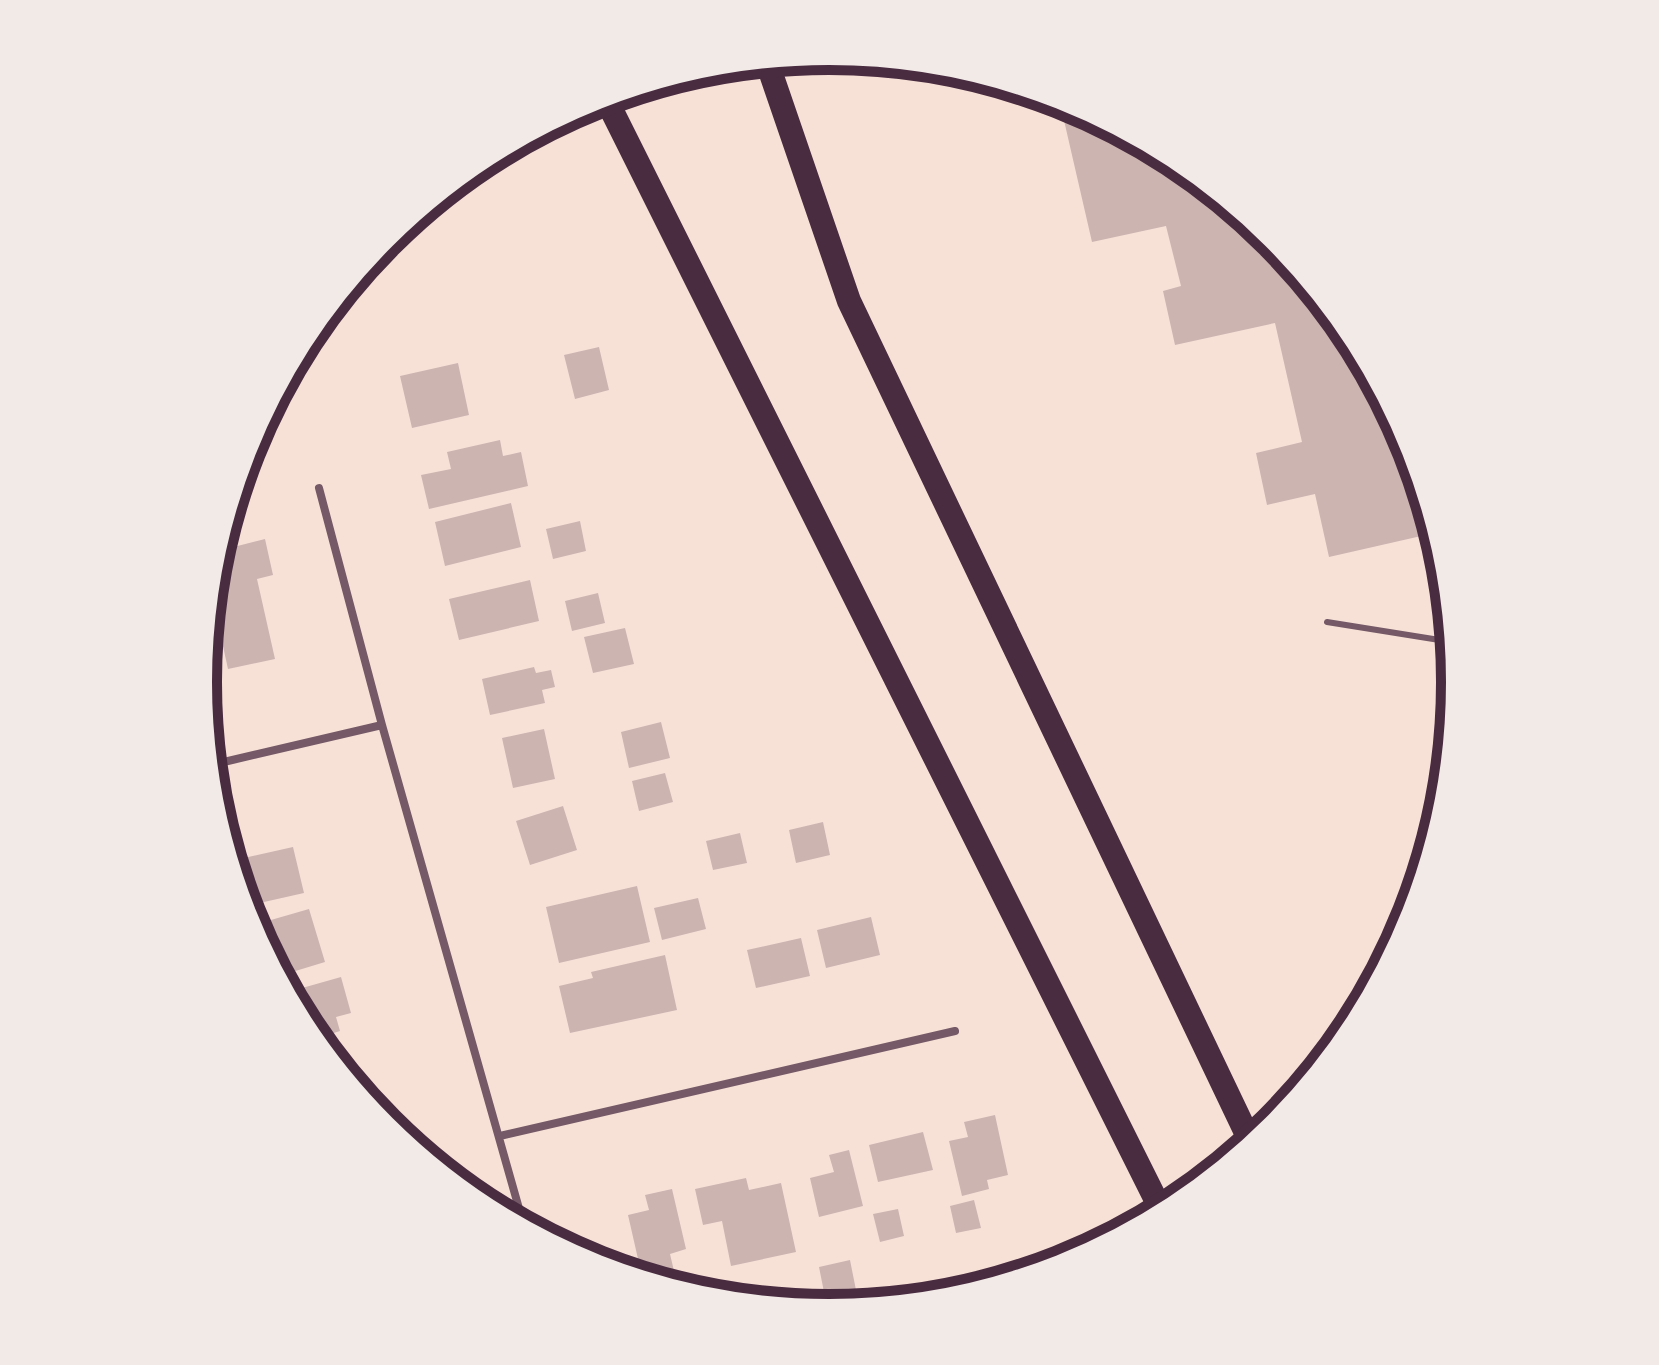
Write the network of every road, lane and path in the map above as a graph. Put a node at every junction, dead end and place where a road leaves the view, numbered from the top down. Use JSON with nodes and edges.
{"nodes":[{"id":1,"x":771,"y":73,"type":"edge"},
{"id":2,"x":612,"y":111,"type":"edge"},
{"id":3,"x":319,"y":488,"type":"dead end"},
{"id":4,"x":1327,"y":622,"type":"dead end"},
{"id":5,"x":1441,"y":640,"type":"edge"},
{"id":6,"x":382,"y":725,"type":"junction"},
{"id":7,"x":222,"y":762,"type":"edge"},
{"id":8,"x":955,"y":1031,"type":"dead end"},
{"id":9,"x":1246,"y":1132,"type":"edge"},
{"id":10,"x":500,"y":1136,"type":"junction"},
{"id":11,"x":1156,"y":1200,"type":"edge"},
{"id":12,"x":520,"y":1211,"type":"edge"}],
"edges":[{"from":1,"to":9,"type":"highway"},
{"from":2,"to":11,"type":"highway"},
{"from":3,"to":6,"type":"street"},
{"from":4,"to":5,"type":"lane"},
{"from":6,"to":7,"type":"street"},
{"from":6,"to":10,"type":"street"},
{"from":8,"to":10,"type":"street"},
{"from":10,"to":12,"type":"street"}]}
